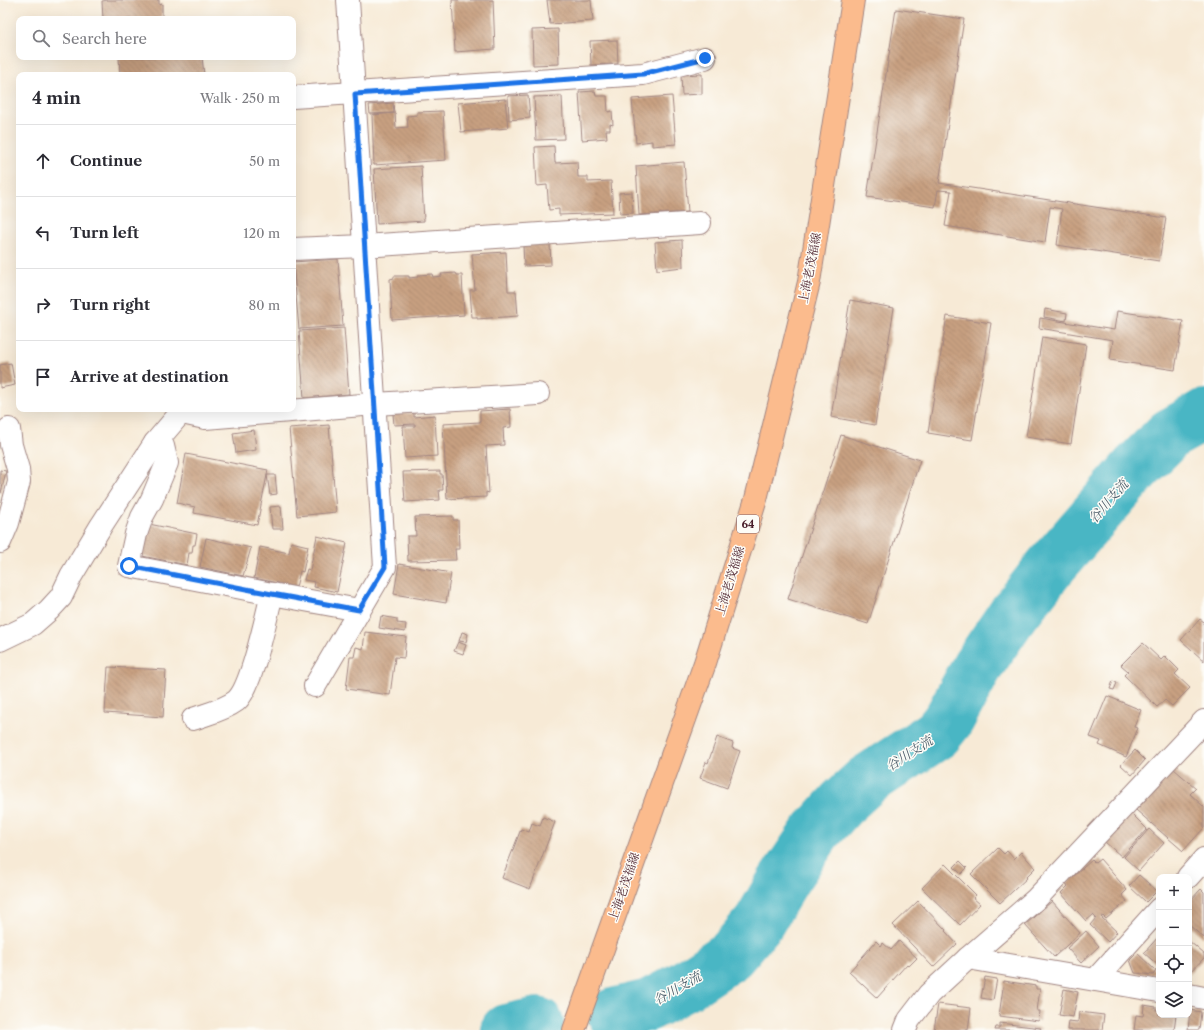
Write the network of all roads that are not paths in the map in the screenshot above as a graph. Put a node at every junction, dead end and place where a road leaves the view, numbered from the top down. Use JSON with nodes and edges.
{"nodes":[{"id":1,"x":348,"y":0,"type":"edge"},
{"id":2,"x":854,"y":0,"type":"edge"},
{"id":3,"x":705,"y":58,"type":"dead end"},
{"id":4,"x":355,"y":94,"type":"junction"},
{"id":5,"x":296,"y":97,"type":"edge"},
{"id":6,"x":700,"y":223,"type":"dead end"},
{"id":7,"x":364,"y":246,"type":"junction"},
{"id":8,"x":296,"y":249,"type":"edge"},
{"id":9,"x":538,"y":394,"type":"dead end"},
{"id":10,"x":375,"y":404,"type":"junction"},
{"id":11,"x":296,"y":411,"type":"edge"},
{"id":12,"x":182,"y":412,"type":"edge"},
{"id":13,"x":186,"y":412,"type":"edge"},
{"id":14,"x":278,"y":412,"type":"edge"},
{"id":15,"x":9,"y":429,"type":"dead end"},
{"id":16,"x":155,"y":443,"type":"junction"},
{"id":17,"x":0,"y":542,"type":"edge"},
{"id":18,"x":272,"y":594,"type":"junction"},
{"id":19,"x":359,"y":610,"type":"junction"},
{"id":20,"x":0,"y":640,"type":"edge"},
{"id":21,"x":315,"y":686,"type":"dead end"},
{"id":22,"x":194,"y":719,"type":"dead end"},
{"id":23,"x":1204,"y":722,"type":"edge"},
{"id":24,"x":1204,"y":859,"type":"edge"},
{"id":25,"x":1191,"y":874,"type":"edge"},
{"id":26,"x":1158,"y":910,"type":"edge"},
{"id":27,"x":968,"y":958,"type":"junction"},
{"id":28,"x":1095,"y":980,"type":"junction"},
{"id":29,"x":1156,"y":990,"type":"edge"},
{"id":30,"x":1192,"y":996,"type":"edge"},
{"id":31,"x":1204,"y":998,"type":"edge"},
{"id":32,"x":574,"y":1030,"type":"edge"},
{"id":33,"x":905,"y":1030,"type":"edge"}],
"edges":[{"from":1,"to":4,"type":"street"},
{"from":2,"to":32,"type":"main road","name":"上海老茂福線","number":"64"},
{"from":3,"to":4,"type":"street"},
{"from":4,"to":5,"type":"street"},
{"from":4,"to":7,"type":"street"},
{"from":6,"to":7,"type":"street"},
{"from":7,"to":8,"type":"street"},
{"from":7,"to":10,"type":"street"},
{"from":9,"to":10,"type":"street"},
{"from":10,"to":11,"type":"street"},
{"from":10,"to":19,"type":"street"},
{"from":12,"to":16,"type":"street"},
{"from":13,"to":14,"type":"street"},
{"from":15,"to":17,"type":"street"},
{"from":16,"to":18,"type":"street"},
{"from":16,"to":20,"type":"street"},
{"from":18,"to":19,"type":"street"},
{"from":18,"to":22,"type":"street"},
{"from":19,"to":21,"type":"street"},
{"from":23,"to":27,"type":"street"},
{"from":24,"to":25,"type":"street"},
{"from":26,"to":28,"type":"street"},
{"from":27,"to":28,"type":"street"},
{"from":27,"to":33,"type":"street"},
{"from":28,"to":29,"type":"street"},
{"from":30,"to":31,"type":"street"}]}
